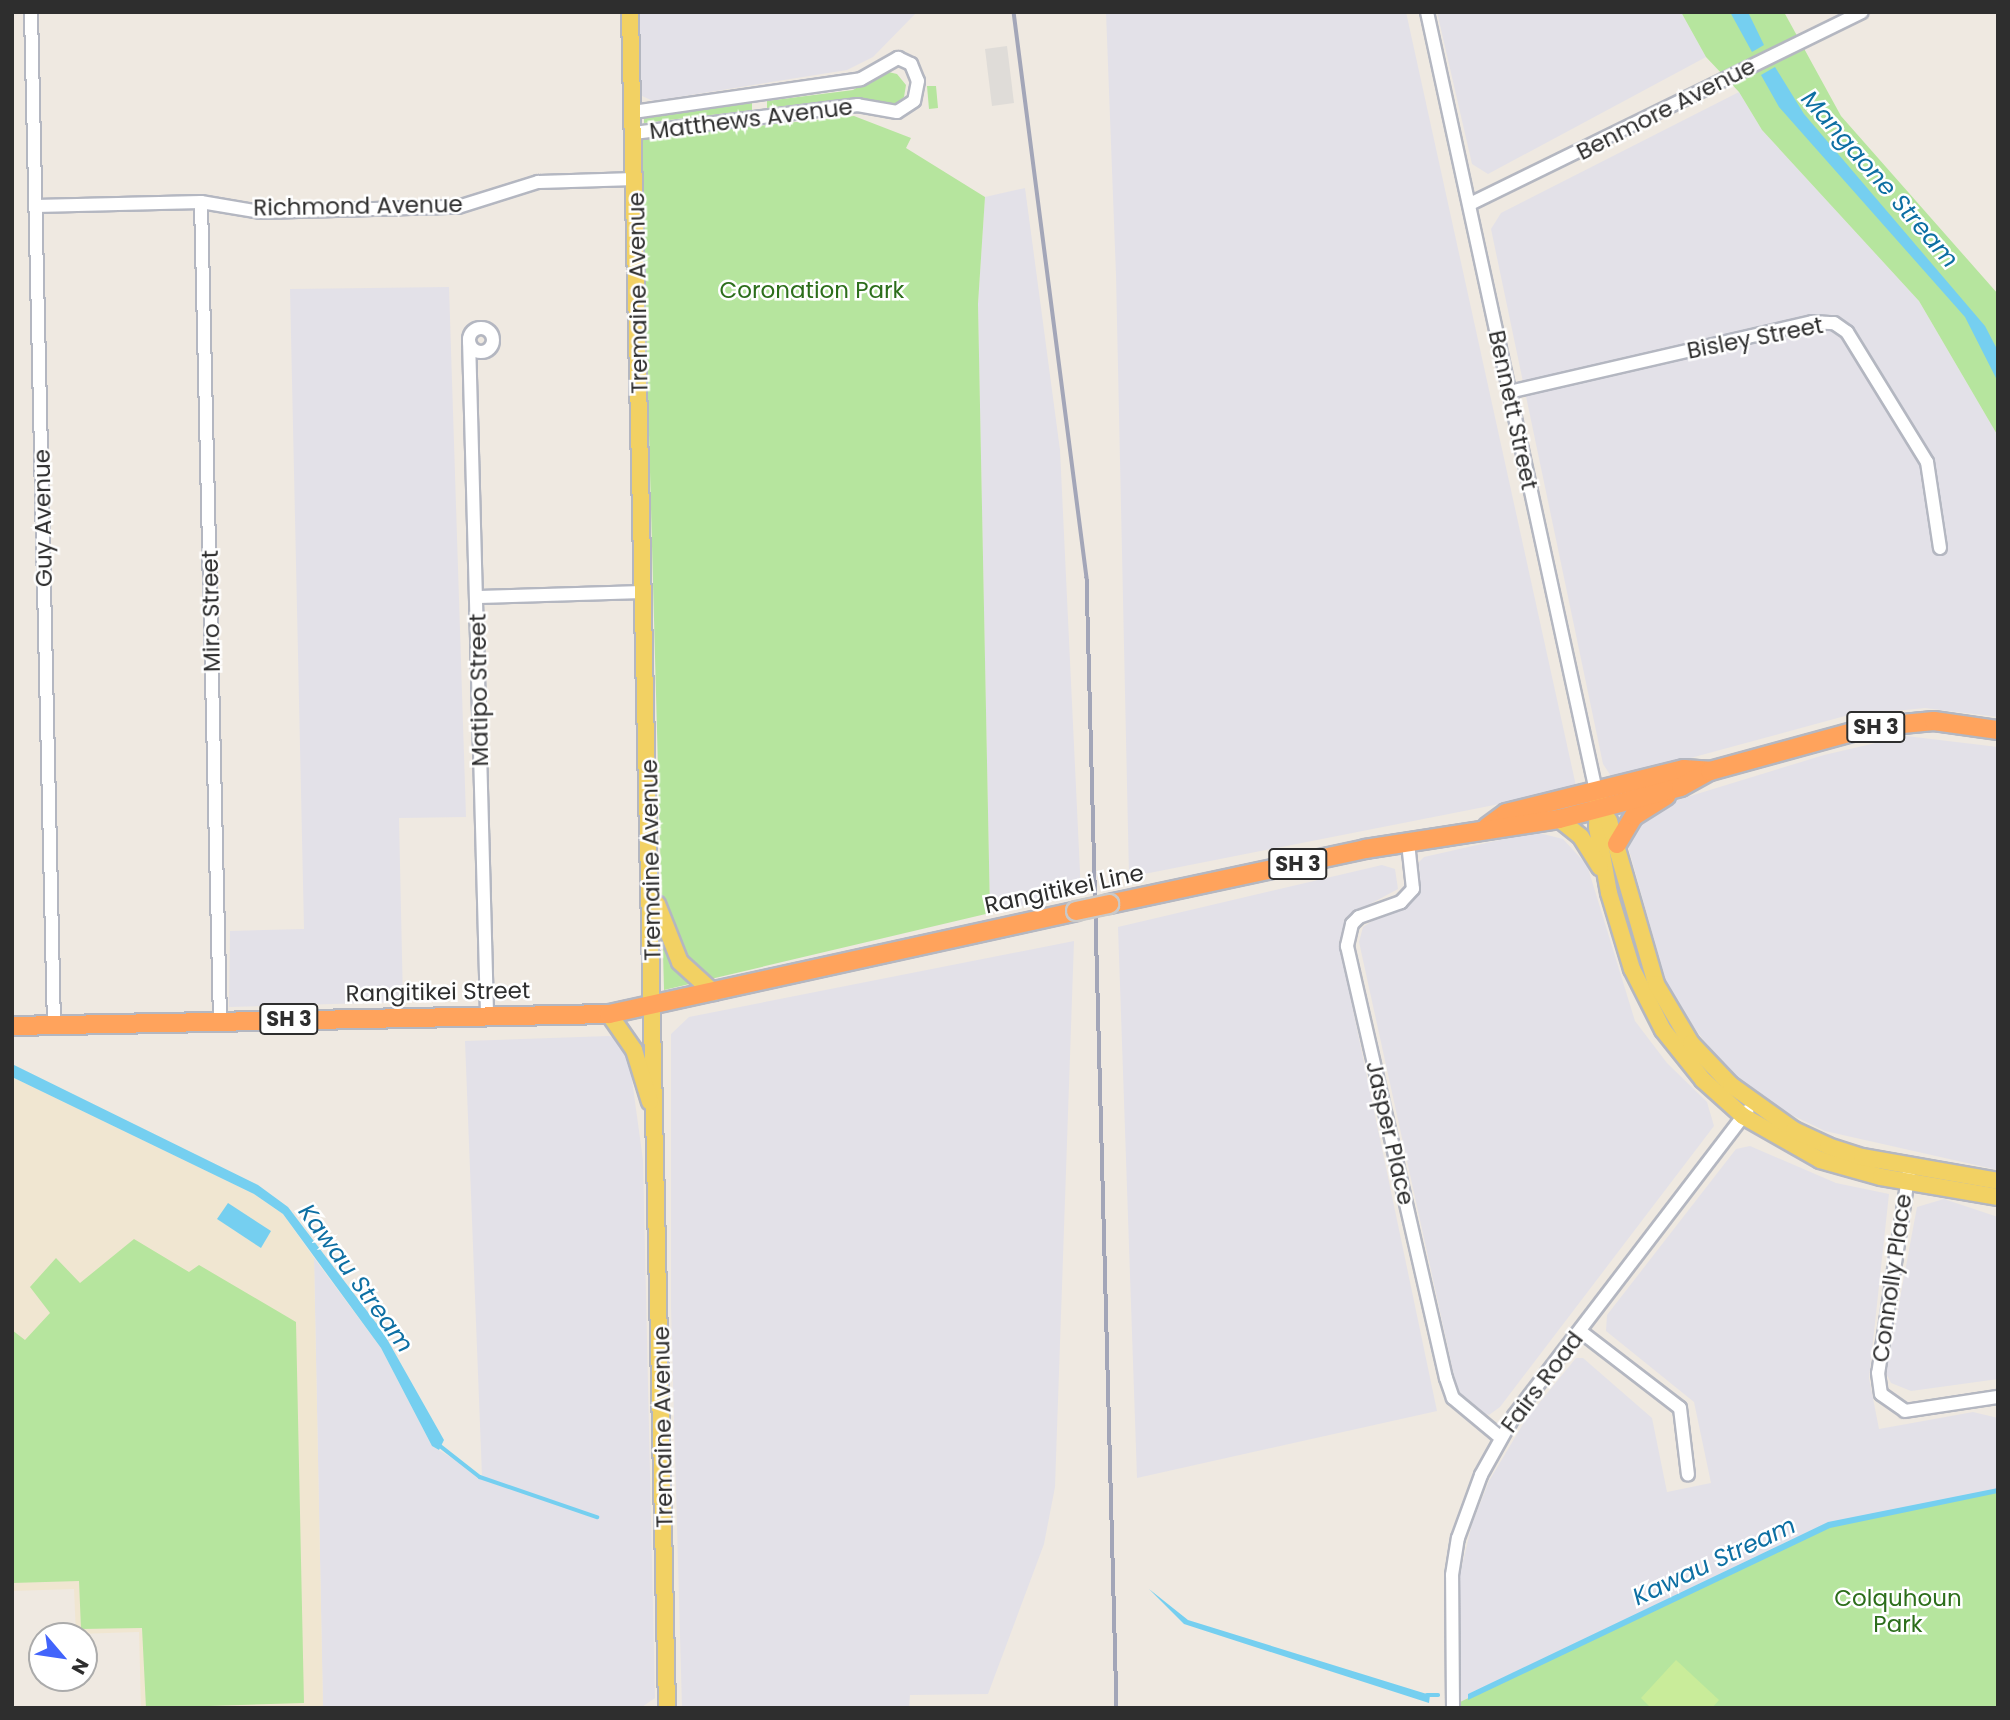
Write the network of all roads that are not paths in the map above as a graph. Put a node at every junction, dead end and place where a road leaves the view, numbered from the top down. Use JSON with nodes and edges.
{"nodes":[{"id":1,"x":31,"y":12,"type":"edge"},
{"id":2,"x":630,"y":12,"type":"edge"},
{"id":3,"x":1427,"y":12,"type":"edge"},
{"id":4,"x":1862,"y":12,"type":"edge"},
{"id":5,"x":633,"y":112,"type":"junction"},
{"id":6,"x":634,"y":133,"type":"junction"},
{"id":7,"x":635,"y":179,"type":"junction"},
{"id":8,"x":201,"y":202,"type":"junction"},
{"id":9,"x":1470,"y":204,"type":"junction"},
{"id":10,"x":36,"y":206,"type":"junction"},
{"id":11,"x":469,"y":339,"type":"junction"},
{"id":12,"x":478,"y":351,"type":"junction"},
{"id":13,"x":468,"y":366,"type":"junction"},
{"id":14,"x":1509,"y":392,"type":"junction"},
{"id":15,"x":1940,"y":548,"type":"dead end"},
{"id":16,"x":645,"y":592,"type":"junction"},
{"id":17,"x":477,"y":597,"type":"junction"},
{"id":18,"x":1998,"y":730,"type":"edge"},
{"id":19,"x":1710,"y":771,"type":"junction"},
{"id":20,"x":1681,"y":787,"type":"junction"},
{"id":21,"x":1598,"y":799,"type":"junction"},
{"id":22,"x":1559,"y":819,"type":"junction"},
{"id":23,"x":1488,"y":827,"type":"junction"},
{"id":24,"x":1408,"y":844,"type":"junction"},
{"id":25,"x":1616,"y":844,"type":"junction"},
{"id":26,"x":653,"y":892,"type":"junction"},
{"id":27,"x":1609,"y":893,"type":"junction"},
{"id":28,"x":1637,"y":932,"type":"junction"},
{"id":29,"x":1621,"y":936,"type":"junction"},
{"id":30,"x":713,"y":992,"type":"junction"},
{"id":31,"x":653,"y":1006,"type":"junction"},
{"id":32,"x":487,"y":1014,"type":"junction"},
{"id":33,"x":609,"y":1014,"type":"junction"},
{"id":34,"x":220,"y":1021,"type":"junction"},
{"id":35,"x":54,"y":1024,"type":"junction"},
{"id":36,"x":12,"y":1026,"type":"edge"},
{"id":37,"x":1748,"y":1110,"type":"junction"},
{"id":38,"x":655,"y":1121,"type":"junction"},
{"id":39,"x":1908,"y":1173,"type":"junction"},
{"id":40,"x":1998,"y":1181,"type":"edge"},
{"id":41,"x":1998,"y":1197,"type":"edge"},
{"id":42,"x":1580,"y":1331,"type":"junction"},
{"id":43,"x":1998,"y":1396,"type":"edge"},
{"id":44,"x":1500,"y":1437,"type":"junction"},
{"id":45,"x":1688,"y":1475,"type":"dead end"},
{"id":46,"x":667,"y":1708,"type":"edge"},
{"id":47,"x":1453,"y":1708,"type":"edge"}],
"edges":[{"from":1,"to":10,"type":"street","name":"Guy Avenue"},
{"from":2,"to":5,"type":"main road","name":"Tremaine Avenue"},
{"from":3,"to":9,"type":"street","name":"Bennett Street"},
{"from":4,"to":9,"type":"street","name":"Benmore Avenue"},
{"from":5,"to":6,"type":"main road","name":"Tremaine Avenue"},
{"from":5,"to":6,"type":"street","name":"Matthews Avenue"},
{"from":6,"to":7,"type":"main road","name":"Tremaine Avenue"},
{"from":7,"to":8,"type":"street","name":"Richmond Avenue"},
{"from":7,"to":16,"type":"main road","name":"Tremaine Avenue"},
{"from":8,"to":10,"type":"street","name":"Richmond Avenue"},
{"from":8,"to":34,"type":"street","name":"Miro Street"},
{"from":9,"to":14,"type":"street","name":"Bennett Street"},
{"from":10,"to":35,"type":"street","name":"Guy Avenue"},
{"from":11,"to":12,"type":"street"},
{"from":11,"to":12,"type":"street"},
{"from":11,"to":13,"type":"street","name":"Matipo Street"},
{"from":12,"to":13,"type":"street"},
{"from":13,"to":17,"type":"street","name":"Matipo Street"},
{"from":14,"to":15,"type":"street","name":"Bisley Street"},
{"from":14,"to":21,"type":"street","name":"Bennett Street"},
{"from":16,"to":17,"type":"street"},
{"from":16,"to":26,"type":"main road","name":"Tremaine Avenue"},
{"from":17,"to":32,"type":"street","name":"Matipo Street"},
{"from":18,"to":19,"type":"highway","name":"Rangitikei Line","number":"SH 3"},
{"from":19,"to":20,"type":"highway","name":"Rangitikei Line","number":"SH 3"},
{"from":19,"to":21,"type":"highway","name":"Rangitikei Line","number":"SH 3"},
{"from":20,"to":21,"type":"highway","name":"Rangitikei Line","number":"SH 3"},
{"from":20,"to":25,"type":"highway"},
{"from":21,"to":22,"type":"highway","name":"Rangitikei Line","number":"SH 3"},
{"from":21,"to":23,"type":"highway","name":"Rangitikei Line","number":"SH 3"},
{"from":21,"to":25,"type":"main road"},
{"from":21,"to":27,"type":"main road"},
{"from":22,"to":23,"type":"highway","name":"Rangitikei Line","number":"SH 3"},
{"from":22,"to":27,"type":"main road"},
{"from":23,"to":24,"type":"highway","name":"Rangitikei Line","number":"SH 3"},
{"from":24,"to":30,"type":"highway","name":"Rangitikei Line","number":"SH 3","bridge":true},
{"from":24,"to":44,"type":"street","name":"Jasper Place"},
{"from":25,"to":28,"type":"main road"},
{"from":26,"to":30,"type":"main road"},
{"from":26,"to":31,"type":"main road","name":"Tremaine Avenue"},
{"from":27,"to":29,"type":"main road"},
{"from":28,"to":29,"type":"main road"},
{"from":28,"to":37,"type":"main road"},
{"from":29,"to":37,"type":"main road"},
{"from":30,"to":31,"type":"highway","name":"Rangitikei Line","number":"SH 3"},
{"from":31,"to":33,"type":"highway","name":"Rangitikei Street","number":"SH 3"},
{"from":31,"to":38,"type":"main road","name":"Tremaine Avenue"},
{"from":32,"to":33,"type":"highway","name":"Rangitikei Street","number":"SH 3"},
{"from":32,"to":34,"type":"highway","name":"Rangitikei Street","number":"SH 3"},
{"from":33,"to":38,"type":"main road"},
{"from":34,"to":35,"type":"highway","name":"Rangitikei Street","number":"SH 3"},
{"from":35,"to":36,"type":"highway","name":"Rangitikei Street","number":"SH 3"},
{"from":37,"to":39,"type":"main road"},
{"from":37,"to":42,"type":"street","name":"Fairs Road"},
{"from":38,"to":46,"type":"main road","name":"Tremaine Avenue"},
{"from":39,"to":40,"type":"main road"},
{"from":39,"to":41,"type":"main road"},
{"from":39,"to":43,"type":"street","name":"Connolly Place"},
{"from":42,"to":44,"type":"street","name":"Fairs Road"},
{"from":42,"to":45,"type":"street"},
{"from":44,"to":47,"type":"street","name":"Fairs Road"}]}
